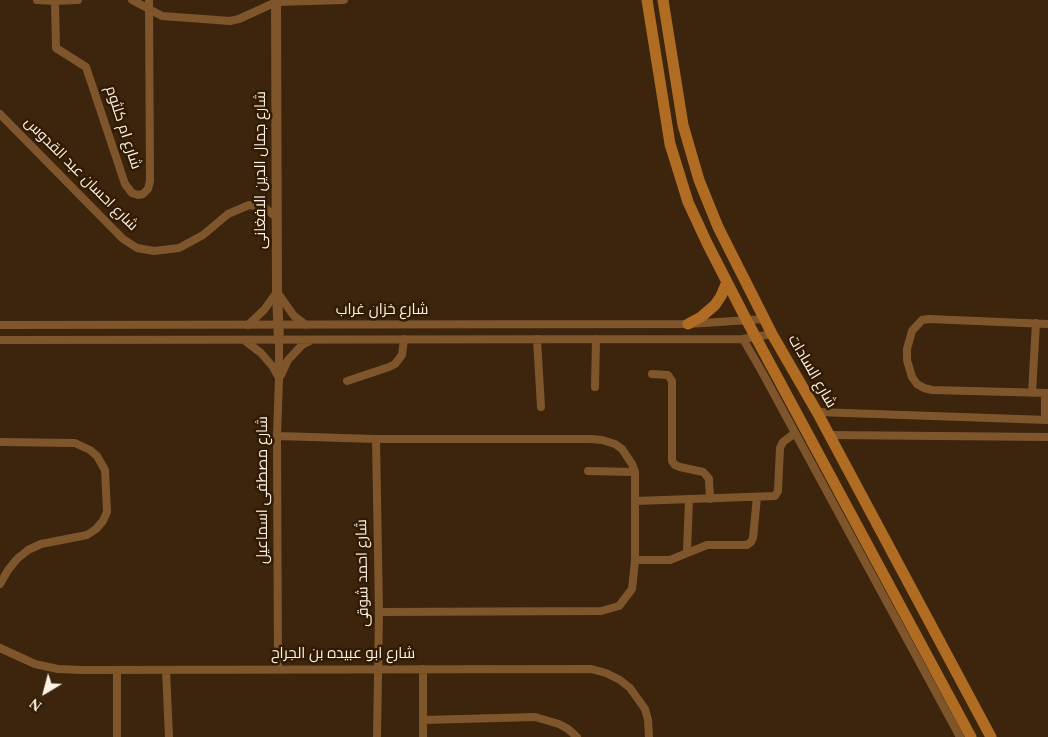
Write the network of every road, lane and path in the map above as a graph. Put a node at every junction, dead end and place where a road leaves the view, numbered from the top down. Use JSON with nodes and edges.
{"nodes":[{"id":1,"x":37,"y":0,"type":"edge"},
{"id":2,"x":78,"y":0,"type":"edge"},
{"id":3,"x":132,"y":0,"type":"edge"},
{"id":4,"x":149,"y":0,"type":"edge"},
{"id":5,"x":344,"y":0,"type":"edge"},
{"id":6,"x":647,"y":0,"type":"edge"},
{"id":7,"x":663,"y":0,"type":"edge"},
{"id":8,"x":55,"y":1,"type":"junction"},
{"id":9,"x":276,"y":1,"type":"edge"},
{"id":10,"x":149,"y":9,"type":"junction"},
{"id":11,"x":1,"y":117,"type":"edge"},
{"id":12,"x":277,"y":218,"type":"junction"},
{"id":13,"x":727,"y":282,"type":"junction"},
{"id":14,"x":277,"y":292,"type":"junction"},
{"id":15,"x":765,"y":319,"type":"junction"},
{"id":16,"x":747,"y":321,"type":"junction"},
{"id":17,"x":1036,"y":323,"type":"junction"},
{"id":18,"x":688,"y":324,"type":"junction"},
{"id":19,"x":1048,"y":324,"type":"edge"},
{"id":20,"x":0,"y":325,"type":"edge"},
{"id":21,"x":248,"y":325,"type":"junction"},
{"id":22,"x":278,"y":325,"type":"junction"},
{"id":23,"x":306,"y":325,"type":"junction"},
{"id":24,"x":772,"y":334,"type":"junction"},
{"id":25,"x":756,"y":338,"type":"junction"},
{"id":26,"x":537,"y":339,"type":"junction"},
{"id":27,"x":596,"y":339,"type":"junction"},
{"id":28,"x":742,"y":339,"type":"junction"},
{"id":29,"x":0,"y":340,"type":"edge"},
{"id":30,"x":244,"y":340,"type":"junction"},
{"id":31,"x":313,"y":340,"type":"junction"},
{"id":32,"x":404,"y":340,"type":"junction"},
{"id":33,"x":279,"y":341,"type":"junction"},
{"id":34,"x":652,"y":374,"type":"dead end"},
{"id":35,"x":279,"y":379,"type":"junction"},
{"id":36,"x":347,"y":381,"type":"dead end"},
{"id":37,"x":595,"y":386,"type":"dead end"},
{"id":38,"x":1032,"y":393,"type":"junction"},
{"id":39,"x":1047,"y":393,"type":"edge"},
{"id":40,"x":542,"y":407,"type":"dead end"},
{"id":41,"x":817,"y":412,"type":"junction"},
{"id":42,"x":1047,"y":420,"type":"edge"},
{"id":43,"x":795,"y":433,"type":"junction"},
{"id":44,"x":829,"y":435,"type":"junction"},
{"id":45,"x":277,"y":436,"type":"junction"},
{"id":46,"x":1048,"y":437,"type":"edge"},
{"id":47,"x":376,"y":439,"type":"junction"},
{"id":48,"x":0,"y":442,"type":"edge"},
{"id":49,"x":588,"y":470,"type":"dead end"},
{"id":50,"x":635,"y":472,"type":"junction"},
{"id":51,"x":757,"y":498,"type":"junction"},
{"id":52,"x":689,"y":499,"type":"junction"},
{"id":53,"x":710,"y":499,"type":"junction"},
{"id":54,"x":634,"y":501,"type":"junction"},
{"id":55,"x":687,"y":552,"type":"junction"},
{"id":56,"x":635,"y":560,"type":"junction"},
{"id":57,"x":0,"y":584,"type":"edge"},
{"id":58,"x":379,"y":612,"type":"junction"},
{"id":59,"x":0,"y":648,"type":"edge"},
{"id":60,"x":278,"y":669,"type":"junction"},
{"id":61,"x":379,"y":669,"type":"junction"},
{"id":62,"x":423,"y":669,"type":"junction"},
{"id":63,"x":117,"y":670,"type":"junction"},
{"id":64,"x":166,"y":670,"type":"junction"},
{"id":65,"x":423,"y":720,"type":"junction"},
{"id":66,"x":117,"y":737,"type":"edge"},
{"id":67,"x":169,"y":737,"type":"edge"},
{"id":68,"x":377,"y":737,"type":"edge"},
{"id":69,"x":423,"y":737,"type":"edge"},
{"id":70,"x":577,"y":737,"type":"edge"},
{"id":71,"x":649,"y":737,"type":"edge"},
{"id":72,"x":960,"y":737,"type":"edge"},
{"id":73,"x":970,"y":737,"type":"edge"},
{"id":74,"x":991,"y":737,"type":"edge"}],
"edges":[{"from":1,"to":8,"type":"street"},
{"from":2,"to":8,"type":"street"},
{"from":3,"to":10,"type":"street"},
{"from":4,"to":10,"type":"street","name":"شارع ام كلثوم"},
{"from":5,"to":9,"type":"street"},
{"from":6,"to":13,"type":"main road","name":"شارع السادات"},
{"from":7,"to":15,"type":"main road","name":"شارع السادات"},
{"from":8,"to":10,"type":"street","name":"شارع ام كلثوم"},
{"from":9,"to":10,"type":"street"},
{"from":9,"to":12,"type":"street","name":"شارع جمال الدين الافغانى"},
{"from":11,"to":12,"type":"street","name":"شارع احسان عبد القدوس"},
{"from":12,"to":14,"type":"street","name":"شارع جمال الدين الافغانى"},
{"from":13,"to":16,"type":"main road","name":"شارع السادات"},
{"from":13,"to":18,"type":"main road"},
{"from":14,"to":21,"type":"street"},
{"from":14,"to":22,"type":"street","name":"شارع جمال الدين الافغانى"},
{"from":14,"to":23,"type":"street"},
{"from":15,"to":16,"type":"street","name":"شارع خزان غراب"},
{"from":15,"to":24,"type":"main road","name":"شارع السادات"},
{"from":16,"to":18,"type":"street","name":"شارع خزان غراب"},
{"from":16,"to":25,"type":"main road","name":"شارع السادات"},
{"from":17,"to":19,"type":"street"},
{"from":17,"to":38,"type":"street"},
{"from":17,"to":38,"type":"street"},
{"from":18,"to":23,"type":"street","name":"شارع خزان غراب"},
{"from":20,"to":21,"type":"street","name":"شارع خزان غراب"},
{"from":21,"to":22,"type":"street","name":"شارع خزان غراب"},
{"from":22,"to":23,"type":"street","name":"شارع خزان غراب"},
{"from":22,"to":33,"type":"street","name":"شارع جمال الدين الافغانى"},
{"from":24,"to":25,"type":"street","name":"شارع خزان غراب"},
{"from":24,"to":41,"type":"main road","name":"شارع السادات"},
{"from":25,"to":28,"type":"street","name":"شارع خزان غراب"},
{"from":25,"to":73,"type":"main road","name":"شارع السادات"},
{"from":26,"to":27,"type":"street","name":"شارع خزان غراب"},
{"from":26,"to":32,"type":"street","name":"شارع خزان غراب"},
{"from":26,"to":40,"type":"street"},
{"from":27,"to":28,"type":"street","name":"شارع خزان غراب"},
{"from":27,"to":37,"type":"street"},
{"from":28,"to":43,"type":"street"},
{"from":29,"to":30,"type":"street","name":"شارع خزان غراب"},
{"from":30,"to":33,"type":"street","name":"شارع خزان غراب"},
{"from":30,"to":35,"type":"street"},
{"from":31,"to":32,"type":"street","name":"شارع خزان غراب"},
{"from":31,"to":33,"type":"street","name":"شارع خزان غراب"},
{"from":31,"to":35,"type":"street"},
{"from":32,"to":36,"type":"street"},
{"from":33,"to":35,"type":"street","name":"شارع مصطفى اسماعيل"},
{"from":34,"to":53,"type":"street"},
{"from":35,"to":45,"type":"street","name":"شارع مصطفى اسماعيل"},
{"from":38,"to":39,"type":"street"},
{"from":39,"to":42,"type":"street"},
{"from":41,"to":42,"type":"street"},
{"from":41,"to":44,"type":"main road","name":"شارع السادات"},
{"from":43,"to":51,"type":"street"},
{"from":43,"to":72,"type":"street"},
{"from":44,"to":46,"type":"street"},
{"from":44,"to":74,"type":"main road","name":"شارع السادات"},
{"from":45,"to":47,"type":"street"},
{"from":45,"to":60,"type":"street","name":"شارع مصطفى اسماعيل"},
{"from":47,"to":50,"type":"street"},
{"from":47,"to":58,"type":"street","name":"شارع احمد شوقى"},
{"from":48,"to":57,"type":"street"},
{"from":49,"to":50,"type":"street"},
{"from":50,"to":54,"type":"street"},
{"from":51,"to":53,"type":"street"},
{"from":51,"to":55,"type":"street"},
{"from":52,"to":53,"type":"street"},
{"from":52,"to":54,"type":"street"},
{"from":52,"to":55,"type":"street"},
{"from":54,"to":56,"type":"street"},
{"from":55,"to":56,"type":"street"},
{"from":56,"to":58,"type":"street"},
{"from":58,"to":61,"type":"street","name":"شارع احمد شوقى"},
{"from":59,"to":63,"type":"street","name":"شارع ابو عبيده بن الجراح"},
{"from":60,"to":61,"type":"street","name":"شارع ابو عبيده بن الجراح"},
{"from":60,"to":64,"type":"street","name":"شارع ابو عبيده بن الجراح"},
{"from":61,"to":62,"type":"street","name":"شارع ابو عبيده بن الجراح"},
{"from":61,"to":68,"type":"street","name":"شارع احمد شوقى"},
{"from":62,"to":65,"type":"street"},
{"from":62,"to":71,"type":"street","name":"شارع ابو عبيده بن الجراح"},
{"from":63,"to":64,"type":"street","name":"شارع ابو عبيده بن الجراح"},
{"from":63,"to":66,"type":"street"},
{"from":64,"to":67,"type":"street"},
{"from":65,"to":69,"type":"street"},
{"from":65,"to":70,"type":"street"}]}
